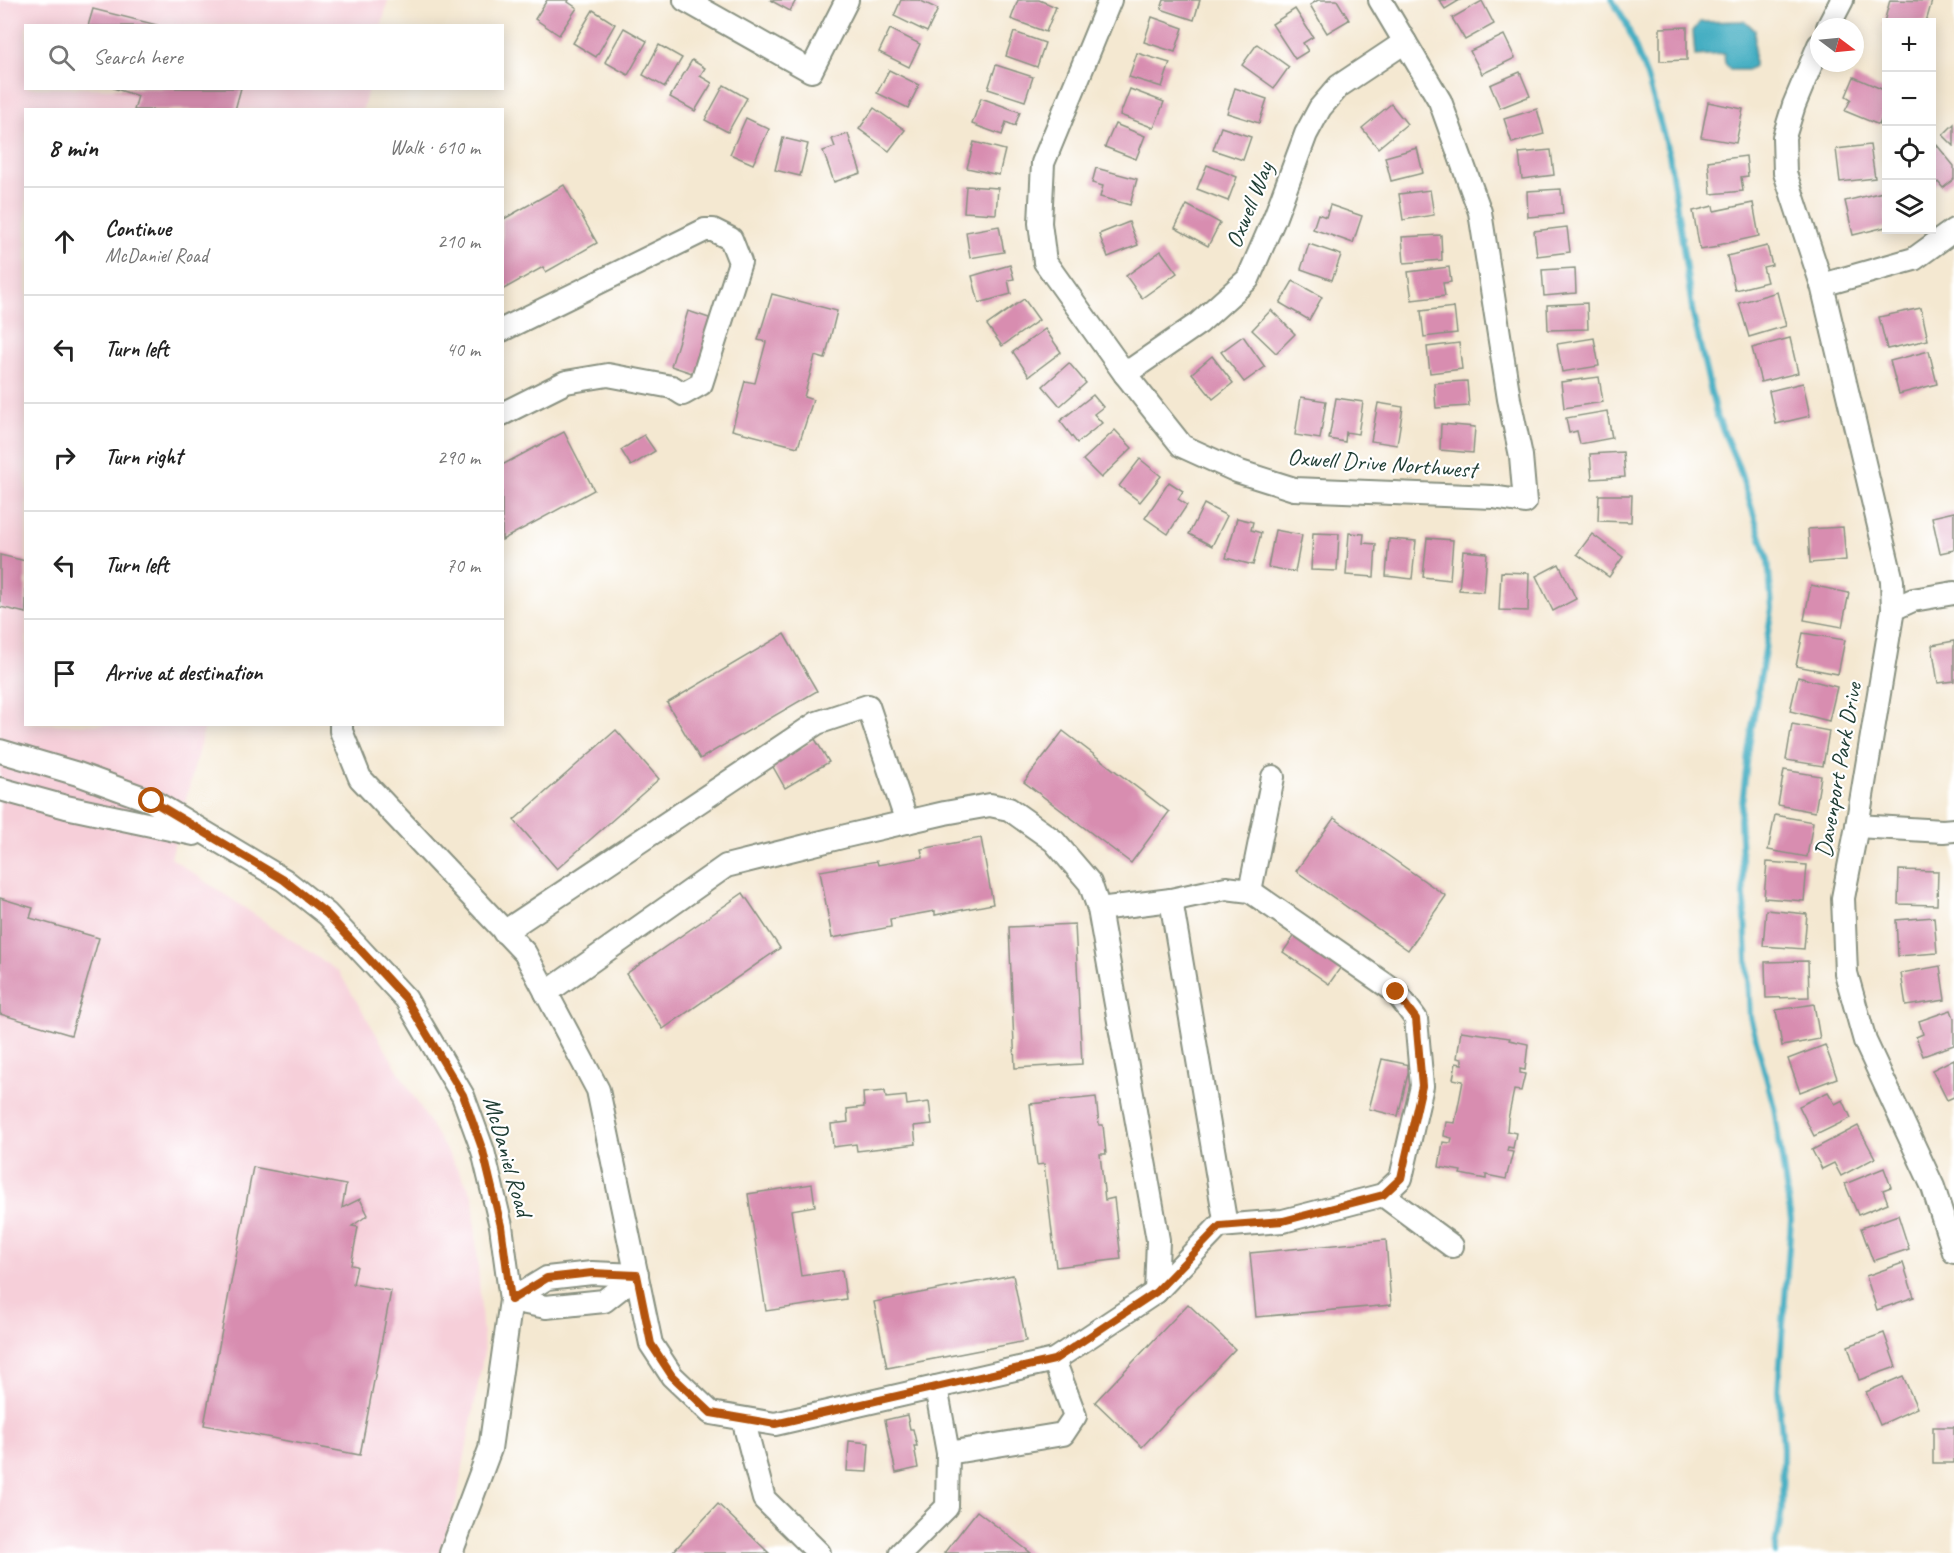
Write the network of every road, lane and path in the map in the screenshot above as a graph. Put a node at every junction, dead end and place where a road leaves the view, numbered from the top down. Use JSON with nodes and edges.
{"nodes":[{"id":1,"x":685,"y":0,"type":"edge"},
{"id":2,"x":847,"y":0,"type":"edge"},
{"id":3,"x":1110,"y":0,"type":"edge"},
{"id":4,"x":1380,"y":0,"type":"edge"},
{"id":5,"x":1842,"y":0,"type":"edge"},
{"id":6,"x":1833,"y":18,"type":"edge"},
{"id":7,"x":1405,"y":42,"type":"junction"},
{"id":8,"x":1810,"y":67,"type":"edge"},
{"id":9,"x":1954,"y":231,"type":"edge"},
{"id":10,"x":1822,"y":285,"type":"junction"},
{"id":11,"x":504,"y":329,"type":"edge"},
{"id":12,"x":1125,"y":374,"type":"junction"},
{"id":13,"x":504,"y":413,"type":"edge"},
{"id":14,"x":1954,"y":593,"type":"edge"},
{"id":15,"x":1893,"y":609,"type":"junction"},
{"id":16,"x":341,"y":726,"type":"edge"},
{"id":17,"x":0,"y":752,"type":"edge"},
{"id":18,"x":1273,"y":777,"type":"dead end"},
{"id":19,"x":0,"y":789,"type":"edge"},
{"id":20,"x":907,"y":822,"type":"junction"},
{"id":21,"x":1857,"y":826,"type":"junction"},
{"id":22,"x":1954,"y":830,"type":"edge"},
{"id":23,"x":212,"y":838,"type":"junction"},
{"id":24,"x":1250,"y":891,"type":"junction"},
{"id":25,"x":1172,"y":900,"type":"junction"},
{"id":26,"x":1099,"y":909,"type":"junction"},
{"id":27,"x":504,"y":932,"type":"junction"},
{"id":28,"x":546,"y":993,"type":"junction"},
{"id":29,"x":1383,"y":1195,"type":"junction"},
{"id":30,"x":1220,"y":1226,"type":"junction"},
{"id":31,"x":1452,"y":1246,"type":"dead end"},
{"id":32,"x":1954,"y":1252,"type":"edge"},
{"id":33,"x":637,"y":1275,"type":"junction"},
{"id":34,"x":1156,"y":1292,"type":"junction"},
{"id":35,"x":511,"y":1300,"type":"junction"},
{"id":36,"x":1054,"y":1360,"type":"junction"},
{"id":37,"x":936,"y":1387,"type":"junction"},
{"id":38,"x":743,"y":1419,"type":"junction"},
{"id":39,"x":948,"y":1453,"type":"junction"},
{"id":40,"x":451,"y":1553,"type":"edge"},
{"id":41,"x":819,"y":1553,"type":"edge"},
{"id":42,"x":901,"y":1553,"type":"edge"}],
"edges":[{"from":1,"to":2,"type":"street"},
{"from":3,"to":12,"type":"street","name":"Oxwell Drive Northwest"},
{"from":4,"to":7,"type":"street","name":"Oxwell Drive Northwest"},
{"from":5,"to":6,"type":"street"},
{"from":7,"to":12,"type":"street","name":"Oxwell Way"},
{"from":7,"to":12,"type":"street","name":"Oxwell Drive Northwest"},
{"from":8,"to":10,"type":"street","name":"Davenport Park Drive"},
{"from":9,"to":10,"type":"street"},
{"from":10,"to":15,"type":"street","name":"Davenport Park Drive"},
{"from":11,"to":13,"type":"street"},
{"from":14,"to":15,"type":"street"},
{"from":15,"to":21,"type":"street","name":"Davenport Park Drive"},
{"from":16,"to":27,"type":"street"},
{"from":17,"to":23,"type":"street","name":"McDaniel Road"},
{"from":18,"to":24,"type":"street"},
{"from":19,"to":23,"type":"street","name":"McDaniel Road"},
{"from":20,"to":26,"type":"street"},
{"from":20,"to":27,"type":"street"},
{"from":20,"to":28,"type":"street"},
{"from":21,"to":22,"type":"street"},
{"from":21,"to":32,"type":"street","name":"Davenport Park Drive"},
{"from":23,"to":35,"type":"street","name":"McDaniel Road"},
{"from":24,"to":25,"type":"street"},
{"from":24,"to":29,"type":"street"},
{"from":25,"to":26,"type":"street"},
{"from":25,"to":30,"type":"street"},
{"from":26,"to":34,"type":"street"},
{"from":27,"to":28,"type":"street"},
{"from":28,"to":33,"type":"street"},
{"from":29,"to":30,"type":"street"},
{"from":29,"to":31,"type":"street"},
{"from":30,"to":34,"type":"street"},
{"from":33,"to":35,"type":"street"},
{"from":33,"to":38,"type":"street"},
{"from":34,"to":36,"type":"street"},
{"from":35,"to":40,"type":"street","name":"McDaniel Road"},
{"from":36,"to":37,"type":"street"},
{"from":36,"to":39,"type":"street"},
{"from":37,"to":38,"type":"street"},
{"from":37,"to":39,"type":"street"},
{"from":38,"to":41,"type":"street"},
{"from":39,"to":42,"type":"street"}]}
